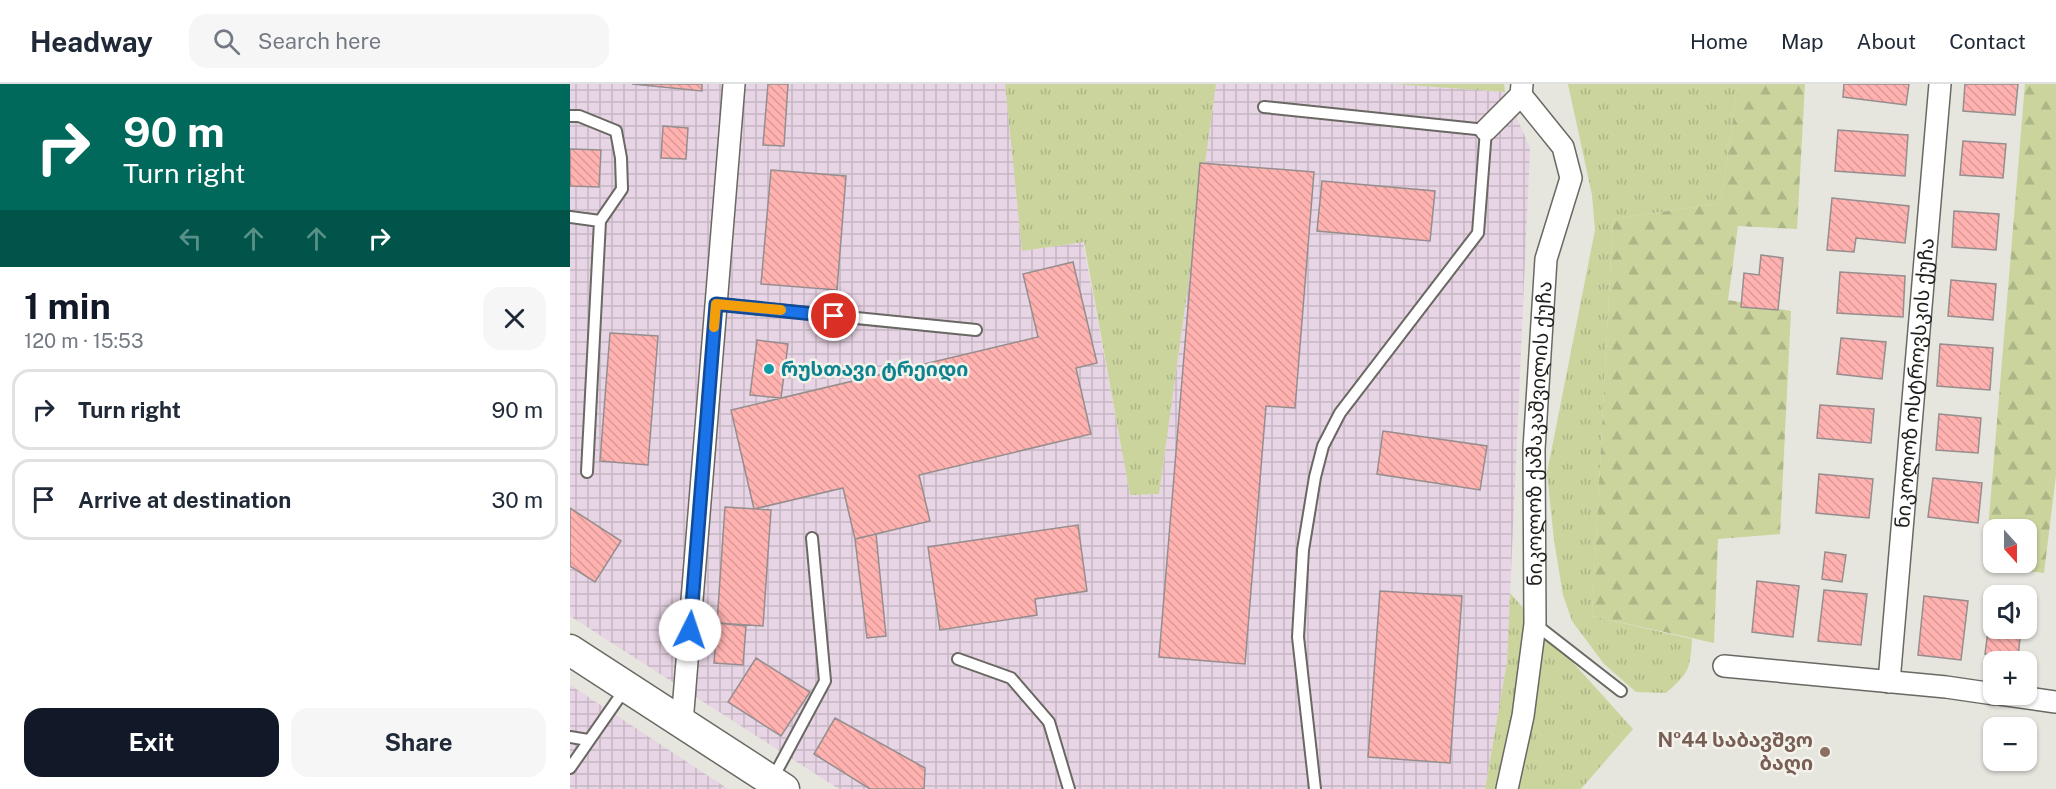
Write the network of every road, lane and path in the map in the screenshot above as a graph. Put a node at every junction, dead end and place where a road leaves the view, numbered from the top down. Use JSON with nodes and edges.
{"nodes":[{"id":1,"x":734,"y":84,"type":"edge"},
{"id":2,"x":1940,"y":84,"type":"edge"},
{"id":3,"x":1522,"y":89,"type":"edge"},
{"id":4,"x":1264,"y":107,"type":"dead end"},
{"id":5,"x":570,"y":116,"type":"edge"},
{"id":6,"x":1486,"y":130,"type":"junction"},
{"id":7,"x":570,"y":217,"type":"edge"},
{"id":8,"x":600,"y":221,"type":"junction"},
{"id":9,"x":716,"y":304,"type":"junction"},
{"id":10,"x":976,"y":330,"type":"dead end"},
{"id":11,"x":587,"y":472,"type":"dead end"},
{"id":12,"x":812,"y":538,"type":"dead end"},
{"id":13,"x":1535,"y":624,"type":"junction"},
{"id":14,"x":570,"y":650,"type":"edge"},
{"id":15,"x":958,"y":659,"type":"dead end"},
{"id":16,"x":1724,"y":666,"type":"dead end"},
{"id":17,"x":1889,"y":682,"type":"junction"},
{"id":18,"x":627,"y":687,"type":"junction"},
{"id":19,"x":1621,"y":691,"type":"dead end"},
{"id":20,"x":1983,"y":693,"type":"edge"},
{"id":21,"x":2037,"y":699,"type":"edge"},
{"id":22,"x":2056,"y":702,"type":"edge"},
{"id":23,"x":682,"y":723,"type":"junction"},
{"id":24,"x":570,"y":737,"type":"edge"},
{"id":25,"x":588,"y":740,"type":"junction"},
{"id":26,"x":570,"y":768,"type":"edge"},
{"id":27,"x":778,"y":785,"type":"edge"},
{"id":28,"x":1069,"y":789,"type":"edge"},
{"id":29,"x":1315,"y":789,"type":"edge"},
{"id":30,"x":1507,"y":789,"type":"edge"}],
"edges":[{"from":1,"to":9,"type":"street"},
{"from":2,"to":17,"type":"street","name":"ნიკოლოზ ოსტროვსკის ქუჩა"},
{"from":3,"to":6,"type":"street","name":"ნიკოლოზ ქაშაკაშვილის ქუჩა"},
{"from":3,"to":13,"type":"street","name":"ნიკოლოზ ქაშაკაშვილის ქუჩა"},
{"from":4,"to":6,"type":"lane"},
{"from":5,"to":8,"type":"lane"},
{"from":6,"to":29,"type":"lane"},
{"from":7,"to":8,"type":"lane"},
{"from":8,"to":11,"type":"lane"},
{"from":9,"to":10,"type":"lane"},
{"from":9,"to":23,"type":"street"},
{"from":12,"to":27,"type":"lane"},
{"from":13,"to":19,"type":"lane"},
{"from":13,"to":30,"type":"street","name":"ნიკოლოზ ქაშაკაშვილის ქუჩა"},
{"from":14,"to":18,"type":"main road"},
{"from":15,"to":28,"type":"lane"},
{"from":16,"to":17,"type":"street"},
{"from":17,"to":20,"type":"street"},
{"from":18,"to":23,"type":"main road"},
{"from":18,"to":25,"type":"lane"},
{"from":21,"to":22,"type":"street"},
{"from":23,"to":27,"type":"main road"},
{"from":24,"to":25,"type":"lane"},
{"from":25,"to":26,"type":"lane"}]}
